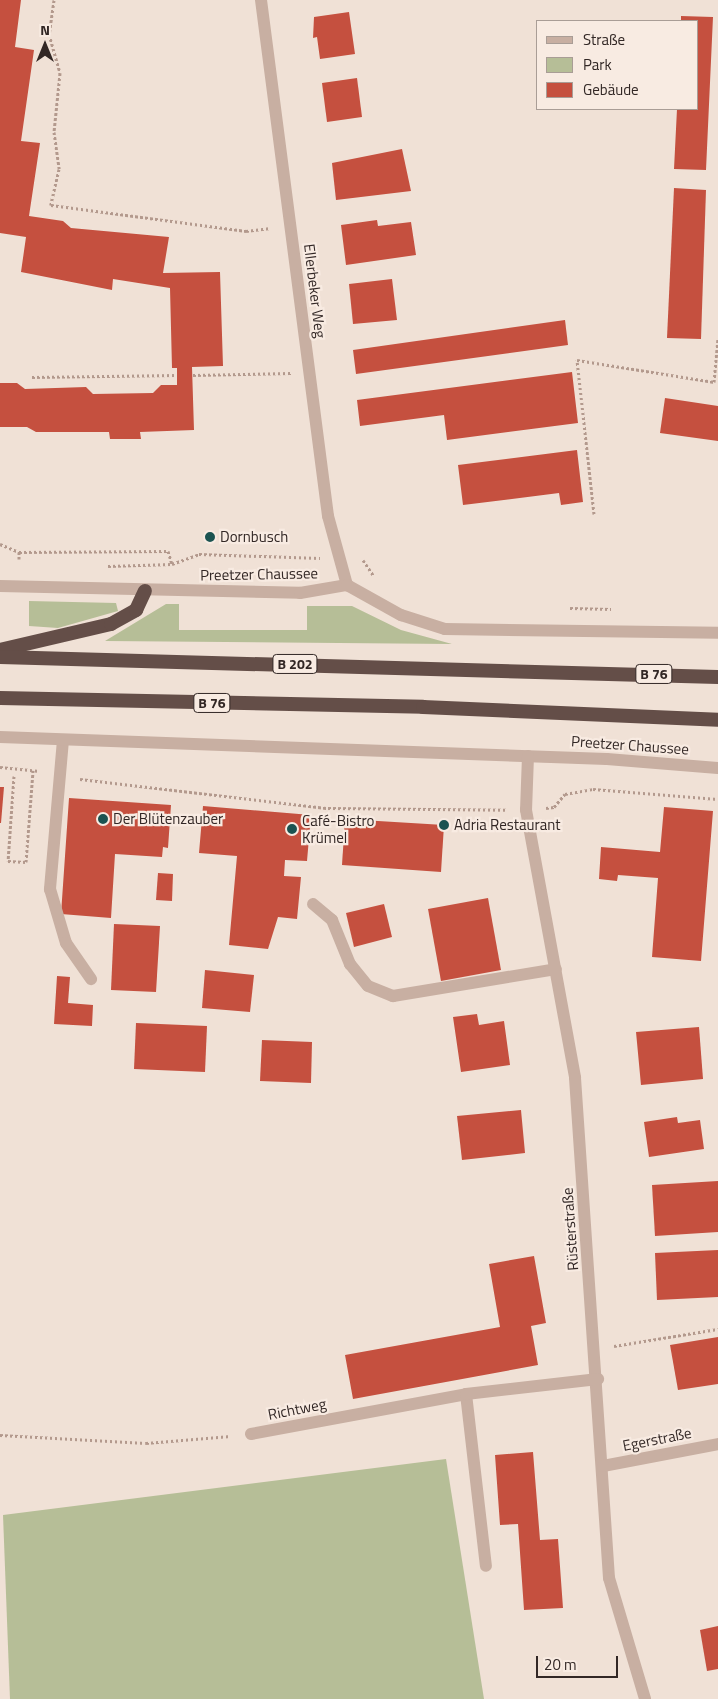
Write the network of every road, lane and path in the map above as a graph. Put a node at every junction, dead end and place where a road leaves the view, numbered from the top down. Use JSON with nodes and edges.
{"nodes":[{"id":1,"x":54,"y":0,"type":"edge"},
{"id":2,"x":261,"y":0,"type":"edge"},
{"id":3,"x":290,"y":226,"type":"junction"},
{"id":4,"x":718,"y":338,"type":"edge"},
{"id":5,"x":309,"y":372,"type":"junction"},
{"id":6,"x":177,"y":375,"type":"dead end"},
{"id":7,"x":193,"y":375,"type":"dead end"},
{"id":8,"x":32,"y":377,"type":"dead end"},
{"id":9,"x":594,"y":514,"type":"dead end"},
{"id":10,"x":0,"y":544,"type":"edge"},
{"id":11,"x":19,"y":552,"type":"junction"},
{"id":12,"x":338,"y":558,"type":"junction"},
{"id":13,"x":19,"y":559,"type":"dead end"},
{"id":14,"x":172,"y":564,"type":"junction"},
{"id":15,"x":97,"y":566,"type":"dead end"},
{"id":16,"x":380,"y":580,"type":"dead end"},
{"id":17,"x":347,"y":585,"type":"junction"},
{"id":18,"x":0,"y":586,"type":"edge"},
{"id":19,"x":145,"y":591,"type":"junction"},
{"id":20,"x":567,"y":608,"type":"dead end"},
{"id":21,"x":614,"y":609,"type":"dead end"},
{"id":22,"x":718,"y":634,"type":"edge"},
{"id":23,"x":0,"y":650,"type":"edge"},
{"id":24,"x":0,"y":657,"type":"edge"},
{"id":25,"x":590,"y":671,"type":"joint"},
{"id":26,"x":718,"y":677,"type":"edge"},
{"id":27,"x":0,"y":698,"type":"edge"},
{"id":28,"x":718,"y":720,"type":"edge"},
{"id":29,"x":0,"y":737,"type":"edge"},
{"id":30,"x":63,"y":740,"type":"junction"},
{"id":31,"x":528,"y":756,"type":"junction"},
{"id":32,"x":0,"y":767,"type":"edge"},
{"id":33,"x":718,"y":768,"type":"edge"},
{"id":34,"x":33,"y":770,"type":"junction"},
{"id":35,"x":14,"y":776,"type":"dead end"},
{"id":36,"x":60,"y":776,"type":"junction"},
{"id":37,"x":718,"y":798,"type":"edge"},
{"id":38,"x":526,"y":810,"type":"junction"},
{"id":39,"x":313,"y":904,"type":"dead end"},
{"id":40,"x":556,"y":969,"type":"junction"},
{"id":41,"x":91,"y":978,"type":"dead end"},
{"id":42,"x":718,"y":1329,"type":"edge"},
{"id":43,"x":596,"y":1348,"type":"junction"},
{"id":44,"x":598,"y":1379,"type":"junction"},
{"id":45,"x":466,"y":1394,"type":"junction"},
{"id":46,"x":251,"y":1434,"type":"joint"},
{"id":47,"x":0,"y":1435,"type":"edge"},
{"id":48,"x":718,"y":1444,"type":"edge"},
{"id":49,"x":603,"y":1466,"type":"junction"},
{"id":50,"x":486,"y":1566,"type":"dead end"},
{"id":51,"x":645,"y":1699,"type":"edge"}],
"edges":[{"from":1,"to":3,"type":"path"},
{"from":2,"to":3,"type":"street","name":"Ellerbeker Weg"},
{"from":3,"to":5,"type":"street","name":"Ellerbeker Weg"},
{"from":4,"to":9,"type":"path"},
{"from":5,"to":7,"type":"path"},
{"from":5,"to":12,"type":"street","name":"Ellerbeker Weg"},
{"from":6,"to":8,"type":"path"},
{"from":10,"to":11,"type":"path"},
{"from":11,"to":13,"type":"path"},
{"from":11,"to":14,"type":"path"},
{"from":12,"to":14,"type":"path"},
{"from":12,"to":16,"type":"path"},
{"from":12,"to":17,"type":"street","name":"Ellerbeker Weg"},
{"from":14,"to":15,"type":"path"},
{"from":17,"to":19,"type":"street","name":"Preetzer Chaussee"},
{"from":17,"to":22,"type":"street"},
{"from":18,"to":19,"type":"street","name":"Preetzer Chaussee"},
{"from":19,"to":23,"type":"highway"},
{"from":20,"to":21,"type":"path"},
{"from":24,"to":25,"type":"highway","number":"B 202"},
{"from":25,"to":26,"type":"highway","number":"B 76"},
{"from":27,"to":28,"type":"highway","name":"Preetzer Chaussee","number":"B 76"},
{"from":29,"to":30,"type":"street","name":"Preetzer Chaussee"},
{"from":30,"to":31,"type":"street","name":"Preetzer Chaussee"},
{"from":30,"to":36,"type":"street"},
{"from":31,"to":33,"type":"street","name":"Preetzer Chaussee"},
{"from":31,"to":38,"type":"street","name":"Rüsterstraße"},
{"from":32,"to":34,"type":"path"},
{"from":34,"to":35,"type":"path"},
{"from":34,"to":36,"type":"path"},
{"from":36,"to":38,"type":"path"},
{"from":36,"to":41,"type":"street"},
{"from":37,"to":38,"type":"path"},
{"from":38,"to":40,"type":"street","name":"Rüsterstraße"},
{"from":39,"to":40,"type":"street"},
{"from":40,"to":43,"type":"street","name":"Rüsterstraße"},
{"from":42,"to":43,"type":"path"},
{"from":43,"to":44,"type":"street","name":"Rüsterstraße"},
{"from":44,"to":45,"type":"street","name":"Richtweg"},
{"from":44,"to":49,"type":"street","name":"Rüsterstraße"},
{"from":45,"to":46,"type":"street","name":"Richtweg"},
{"from":45,"to":50,"type":"street"},
{"from":46,"to":47,"type":"path","name":"Richtweg"},
{"from":48,"to":49,"type":"street","name":"Egerstraße"},
{"from":49,"to":51,"type":"street","name":"Rüsterstraße"}]}
